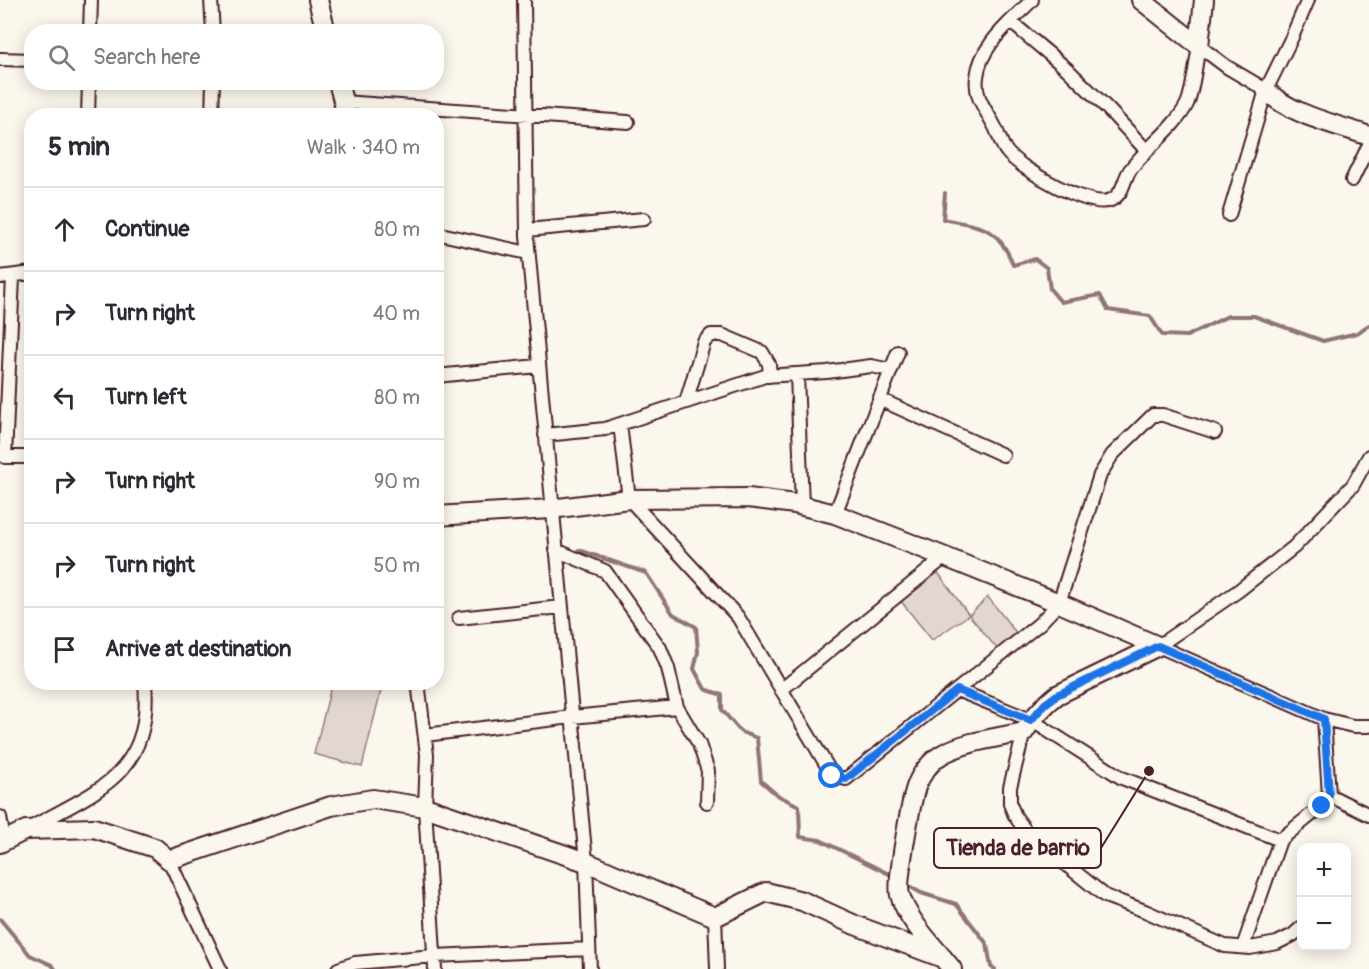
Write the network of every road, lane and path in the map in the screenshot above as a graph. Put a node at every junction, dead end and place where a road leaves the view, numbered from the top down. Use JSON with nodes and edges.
{"nodes":[{"id":1,"x":92,"y":0,"type":"edge"},
{"id":2,"x":211,"y":0,"type":"edge"},
{"id":3,"x":318,"y":0,"type":"edge"},
{"id":4,"x":524,"y":0,"type":"edge"},
{"id":5,"x":1032,"y":0,"type":"edge"},
{"id":6,"x":1141,"y":0,"type":"edge"},
{"id":7,"x":1204,"y":0,"type":"edge"},
{"id":8,"x":1308,"y":0,"type":"edge"},
{"id":9,"x":1011,"y":22,"type":"junction"},
{"id":10,"x":90,"y":24,"type":"edge"},
{"id":11,"x":212,"y":24,"type":"edge"},
{"id":12,"x":324,"y":24,"type":"edge"},
{"id":13,"x":1199,"y":46,"type":"junction"},
{"id":14,"x":0,"y":59,"type":"edge"},
{"id":15,"x":24,"y":60,"type":"edge"},
{"id":16,"x":89,"y":90,"type":"edge"},
{"id":17,"x":213,"y":90,"type":"edge"},
{"id":18,"x":340,"y":90,"type":"edge"},
{"id":19,"x":1266,"y":90,"type":"junction"},
{"id":20,"x":88,"y":108,"type":"edge"},
{"id":21,"x":212,"y":108,"type":"edge"},
{"id":22,"x":345,"y":108,"type":"edge"},
{"id":23,"x":444,"y":112,"type":"edge"},
{"id":24,"x":526,"y":114,"type":"junction"},
{"id":25,"x":628,"y":122,"type":"dead end"},
{"id":26,"x":1369,"y":136,"type":"edge"},
{"id":27,"x":1369,"y":145,"type":"edge"},
{"id":28,"x":1147,"y":152,"type":"junction"},
{"id":29,"x":1352,"y":180,"type":"dead end"},
{"id":30,"x":1228,"y":216,"type":"dead end"},
{"id":31,"x":644,"y":219,"type":"dead end"},
{"id":32,"x":526,"y":230,"type":"junction"},
{"id":33,"x":444,"y":235,"type":"edge"},
{"id":34,"x":528,"y":253,"type":"junction"},
{"id":35,"x":24,"y":275,"type":"edge"},
{"id":36,"x":13,"y":277,"type":"junction"},
{"id":37,"x":0,"y":278,"type":"edge"},
{"id":38,"x":898,"y":351,"type":"dead end"},
{"id":39,"x":538,"y":366,"type":"junction"},
{"id":40,"x":891,"y":369,"type":"junction"},
{"id":41,"x":797,"y":374,"type":"junction"},
{"id":42,"x":444,"y":375,"type":"edge"},
{"id":43,"x":770,"y":376,"type":"junction"},
{"id":44,"x":879,"y":399,"type":"junction"},
{"id":45,"x":686,"y":402,"type":"junction"},
{"id":46,"x":620,"y":424,"type":"junction"},
{"id":47,"x":1215,"y":432,"type":"dead end"},
{"id":48,"x":545,"y":435,"type":"junction"},
{"id":49,"x":1003,"y":455,"type":"dead end"},
{"id":50,"x":1369,"y":456,"type":"edge"},
{"id":51,"x":24,"y":457,"type":"edge"},
{"id":52,"x":630,"y":500,"type":"junction"},
{"id":53,"x":802,"y":506,"type":"junction"},
{"id":54,"x":552,"y":509,"type":"junction"},
{"id":55,"x":835,"y":514,"type":"junction"},
{"id":56,"x":444,"y":516,"type":"edge"},
{"id":57,"x":556,"y":550,"type":"junction"},
{"id":58,"x":945,"y":557,"type":"junction"},
{"id":59,"x":1059,"y":603,"type":"junction"},
{"id":60,"x":561,"y":607,"type":"junction"},
{"id":61,"x":459,"y":618,"type":"dead end"},
{"id":62,"x":1158,"y":646,"type":"junction"},
{"id":63,"x":146,"y":690,"type":"edge"},
{"id":64,"x":419,"y":690,"type":"edge"},
{"id":65,"x":781,"y":690,"type":"junction"},
{"id":66,"x":957,"y":690,"type":"junction"},
{"id":67,"x":677,"y":707,"type":"junction"},
{"id":68,"x":572,"y":717,"type":"junction"},
{"id":69,"x":1324,"y":719,"type":"junction"},
{"id":70,"x":1027,"y":726,"type":"junction"},
{"id":71,"x":1369,"y":726,"type":"edge"},
{"id":72,"x":424,"y":735,"type":"junction"},
{"id":73,"x":1329,"y":795,"type":"junction"},
{"id":74,"x":707,"y":802,"type":"dead end"},
{"id":75,"x":425,"y":807,"type":"junction"},
{"id":76,"x":1369,"y":815,"type":"edge"},
{"id":77,"x":0,"y":817,"type":"edge"},
{"id":78,"x":26,"y":830,"type":"junction"},
{"id":79,"x":1280,"y":840,"type":"junction"},
{"id":80,"x":2,"y":842,"type":"edge"},
{"id":81,"x":169,"y":860,"type":"junction"},
{"id":82,"x":586,"y":862,"type":"junction"},
{"id":83,"x":715,"y":917,"type":"junction"},
{"id":84,"x":1297,"y":931,"type":"edge"},
{"id":85,"x":1243,"y":947,"type":"junction"},
{"id":86,"x":589,"y":949,"type":"junction"},
{"id":87,"x":435,"y":956,"type":"junction"},
{"id":88,"x":948,"y":963,"type":"edge"},
{"id":89,"x":220,"y":969,"type":"edge"},
{"id":90,"x":338,"y":969,"type":"edge"},
{"id":91,"x":435,"y":969,"type":"edge"},
{"id":92,"x":590,"y":969,"type":"edge"},
{"id":93,"x":717,"y":969,"type":"edge"}],
"edges":[{"from":1,"to":10,"type":"street"},
{"from":2,"to":11,"type":"street"},
{"from":3,"to":12,"type":"street"},
{"from":4,"to":24,"type":"street"},
{"from":5,"to":9,"type":"street"},
{"from":6,"to":13,"type":"street"},
{"from":7,"to":13,"type":"street"},
{"from":8,"to":19,"type":"street"},
{"from":9,"to":28,"type":"street"},
{"from":9,"to":28,"type":"street"},
{"from":13,"to":19,"type":"street"},
{"from":13,"to":28,"type":"street"},
{"from":14,"to":15,"type":"street"},
{"from":16,"to":20,"type":"street"},
{"from":17,"to":21,"type":"street"},
{"from":18,"to":22,"type":"street"},
{"from":19,"to":26,"type":"street"},
{"from":19,"to":30,"type":"street"},
{"from":23,"to":24,"type":"street"},
{"from":24,"to":25,"type":"street"},
{"from":24,"to":32,"type":"street"},
{"from":27,"to":29,"type":"street"},
{"from":31,"to":32,"type":"street"},
{"from":32,"to":34,"type":"street"},
{"from":33,"to":34,"type":"street"},
{"from":34,"to":39,"type":"street"},
{"from":35,"to":36,"type":"street"},
{"from":36,"to":37,"type":"street"},
{"from":36,"to":51,"type":"street"},
{"from":38,"to":40,"type":"street"},
{"from":39,"to":42,"type":"street"},
{"from":39,"to":48,"type":"street"},
{"from":40,"to":41,"type":"street"},
{"from":40,"to":44,"type":"street"},
{"from":41,"to":43,"type":"street"},
{"from":41,"to":53,"type":"street"},
{"from":43,"to":45,"type":"street"},
{"from":43,"to":45,"type":"street"},
{"from":44,"to":49,"type":"street"},
{"from":44,"to":55,"type":"street"},
{"from":45,"to":46,"type":"street"},
{"from":46,"to":48,"type":"street"},
{"from":46,"to":52,"type":"street"},
{"from":47,"to":59,"type":"street"},
{"from":48,"to":54,"type":"street"},
{"from":50,"to":62,"type":"street"},
{"from":52,"to":53,"type":"street"},
{"from":52,"to":54,"type":"street"},
{"from":52,"to":65,"type":"street"},
{"from":53,"to":55,"type":"street"},
{"from":54,"to":56,"type":"street"},
{"from":54,"to":57,"type":"street"},
{"from":55,"to":58,"type":"street"},
{"from":57,"to":60,"type":"street"},
{"from":57,"to":67,"type":"street"},
{"from":58,"to":59,"type":"street"},
{"from":58,"to":65,"type":"street"},
{"from":59,"to":62,"type":"street"},
{"from":59,"to":66,"type":"street"},
{"from":60,"to":61,"type":"street"},
{"from":60,"to":68,"type":"street"},
{"from":62,"to":69,"type":"street"},
{"from":62,"to":70,"type":"street"},
{"from":63,"to":78,"type":"street"},
{"from":64,"to":72,"type":"street"},
{"from":65,"to":66,"type":"street"},
{"from":66,"to":70,"type":"street"},
{"from":67,"to":68,"type":"street"},
{"from":67,"to":74,"type":"street"},
{"from":68,"to":72,"type":"street"},
{"from":68,"to":82,"type":"street"},
{"from":69,"to":71,"type":"street"},
{"from":69,"to":73,"type":"street"},
{"from":70,"to":79,"type":"street"},
{"from":70,"to":85,"type":"street"},
{"from":70,"to":88,"type":"street"},
{"from":72,"to":75,"type":"street"},
{"from":73,"to":76,"type":"street"},
{"from":73,"to":79,"type":"street"},
{"from":75,"to":81,"type":"street"},
{"from":75,"to":82,"type":"street"},
{"from":75,"to":87,"type":"street"},
{"from":77,"to":80,"type":"street"},
{"from":78,"to":80,"type":"street"},
{"from":78,"to":81,"type":"street"},
{"from":79,"to":85,"type":"street"},
{"from":81,"to":89,"type":"street"},
{"from":82,"to":83,"type":"street"},
{"from":82,"to":86,"type":"street"},
{"from":83,"to":88,"type":"street"},
{"from":83,"to":93,"type":"street"},
{"from":84,"to":85,"type":"street"},
{"from":86,"to":87,"type":"street"},
{"from":86,"to":92,"type":"street"},
{"from":87,"to":90,"type":"street"},
{"from":87,"to":91,"type":"street"}]}
